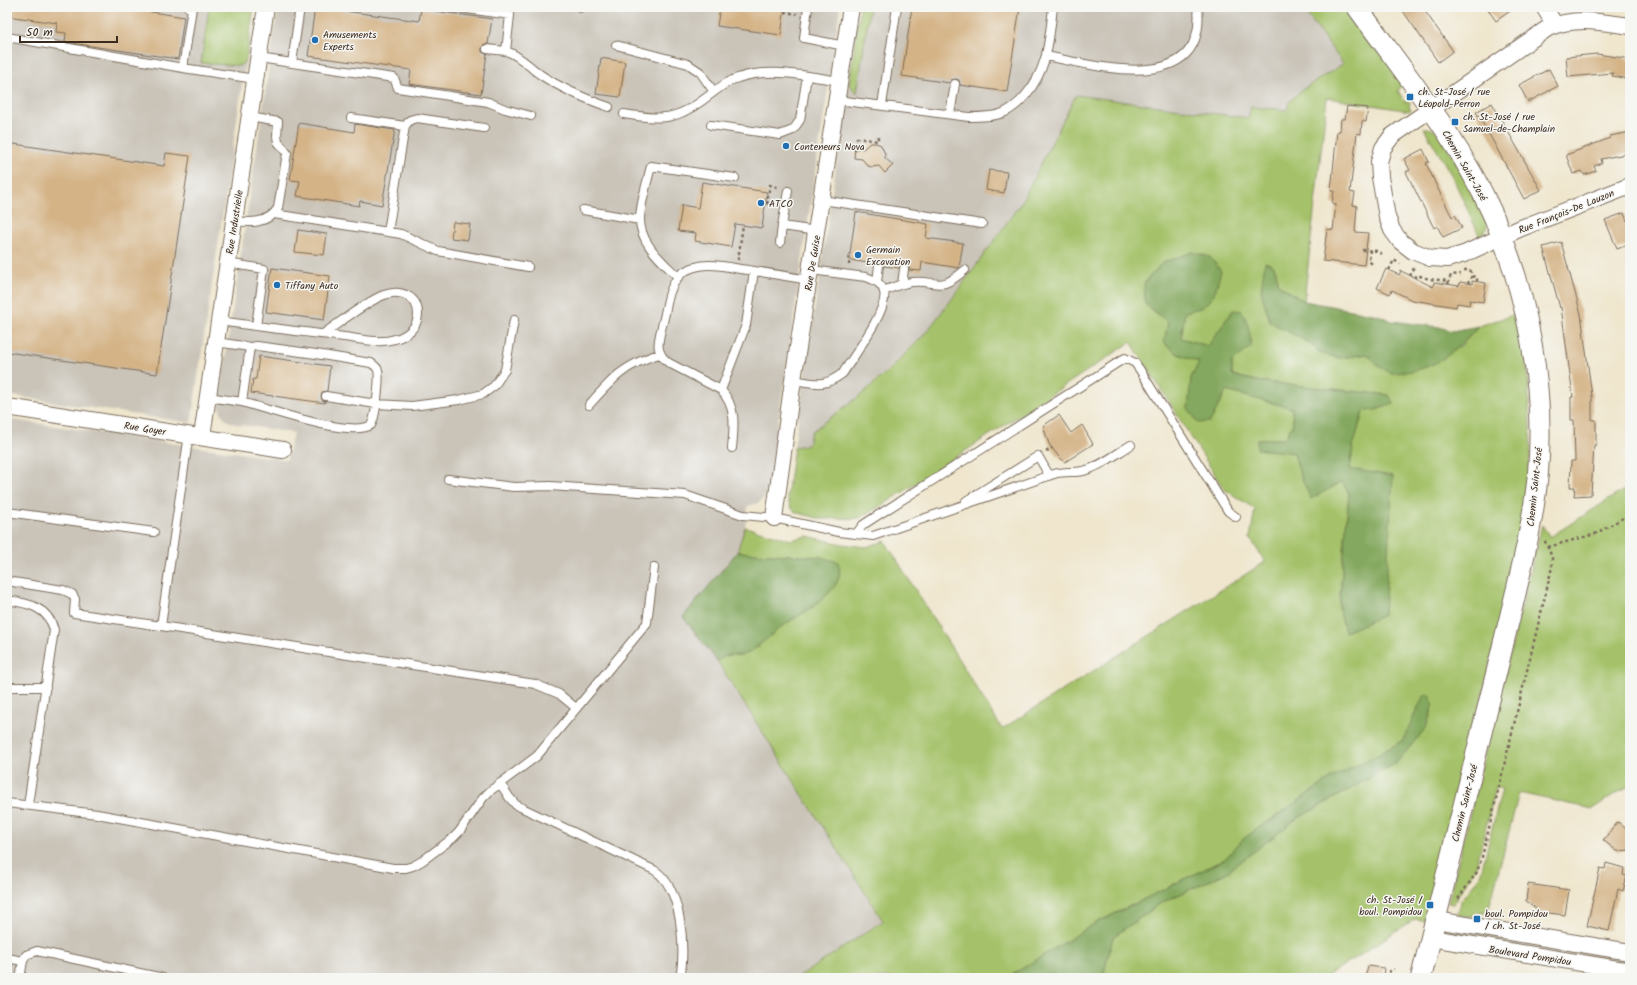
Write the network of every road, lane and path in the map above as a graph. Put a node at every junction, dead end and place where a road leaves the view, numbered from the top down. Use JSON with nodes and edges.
{"nodes":[{"id":1,"x":188,"y":7,"type":"edge"},
{"id":2,"x":266,"y":7,"type":"edge"},
{"id":3,"x":300,"y":7,"type":"edge"},
{"id":4,"x":454,"y":7,"type":"edge"},
{"id":5,"x":808,"y":7,"type":"edge"},
{"id":6,"x":851,"y":7,"type":"edge"},
{"id":7,"x":897,"y":7,"type":"edge"},
{"id":8,"x":1053,"y":7,"type":"edge"},
{"id":9,"x":1198,"y":7,"type":"edge"},
{"id":10,"x":1357,"y":7,"type":"edge"},
{"id":11,"x":1544,"y":7,"type":"edge"},
{"id":12,"x":784,"y":12,"type":"dead end"},
{"id":13,"x":795,"y":14,"type":"dead end"},
{"id":14,"x":1555,"y":25,"type":"junction"},
{"id":15,"x":1630,"y":26,"type":"edge"},
{"id":16,"x":7,"y":37,"type":"edge"},
{"id":17,"x":616,"y":45,"type":"dead end"},
{"id":18,"x":845,"y":46,"type":"junction"},
{"id":19,"x":487,"y":49,"type":"dead end"},
{"id":20,"x":506,"y":51,"type":"junction"},
{"id":21,"x":1046,"y":56,"type":"junction"},
{"id":22,"x":259,"y":58,"type":"junction"},
{"id":23,"x":292,"y":62,"type":"junction"},
{"id":24,"x":183,"y":68,"type":"junction"},
{"id":25,"x":807,"y":76,"type":"junction"},
{"id":26,"x":255,"y":79,"type":"junction"},
{"id":27,"x":840,"y":81,"type":"junction"},
{"id":28,"x":954,"y":84,"type":"dead end"},
{"id":29,"x":714,"y":92,"type":"junction"},
{"id":30,"x":837,"y":100,"type":"junction"},
{"id":31,"x":882,"y":105,"type":"junction"},
{"id":32,"x":609,"y":107,"type":"dead end"},
{"id":33,"x":1431,"y":109,"type":"junction"},
{"id":34,"x":624,"y":114,"type":"dead end"},
{"id":35,"x":950,"y":114,"type":"junction"},
{"id":36,"x":531,"y":116,"type":"dead end"},
{"id":37,"x":250,"y":117,"type":"junction"},
{"id":38,"x":351,"y":118,"type":"dead end"},
{"id":39,"x":711,"y":125,"type":"dead end"},
{"id":40,"x":405,"y":126,"type":"junction"},
{"id":41,"x":484,"y":128,"type":"dead end"},
{"id":42,"x":878,"y":134,"type":"dead end"},
{"id":43,"x":855,"y":151,"type":"dead end"},
{"id":44,"x":735,"y":178,"type":"dead end"},
{"id":45,"x":773,"y":185,"type":"dead end"},
{"id":46,"x":1630,"y":186,"type":"edge"},
{"id":47,"x":788,"y":191,"type":"dead end"},
{"id":48,"x":822,"y":200,"type":"junction"},
{"id":49,"x":768,"y":204,"type":"dead end"},
{"id":50,"x":583,"y":210,"type":"dead end"},
{"id":51,"x":274,"y":214,"type":"junction"},
{"id":52,"x":640,"y":220,"type":"junction"},
{"id":53,"x":234,"y":221,"type":"junction"},
{"id":54,"x":982,"y":224,"type":"dead end"},
{"id":55,"x":743,"y":225,"type":"dead end"},
{"id":56,"x":782,"y":226,"type":"junction"},
{"id":57,"x":817,"y":231,"type":"junction"},
{"id":58,"x":388,"y":232,"type":"junction"},
{"id":59,"x":1502,"y":238,"type":"junction"},
{"id":60,"x":780,"y":243,"type":"dead end"},
{"id":61,"x":1362,"y":250,"type":"dead end"},
{"id":62,"x":1370,"y":250,"type":"junction"},
{"id":63,"x":850,"y":253,"type":"dead end"},
{"id":64,"x":1382,"y":255,"type":"dead end"},
{"id":65,"x":227,"y":263,"type":"junction"},
{"id":66,"x":849,"y":264,"type":"dead end"},
{"id":67,"x":1400,"y":264,"type":"dead end"},
{"id":68,"x":880,"y":265,"type":"dead end"},
{"id":69,"x":1373,"y":265,"type":"dead end"},
{"id":70,"x":528,"y":267,"type":"dead end"},
{"id":71,"x":737,"y":268,"type":"junction"},
{"id":72,"x":904,"y":269,"type":"dead end"},
{"id":73,"x":1462,"y":269,"type":"dead end"},
{"id":74,"x":965,"y":270,"type":"dead end"},
{"id":75,"x":1389,"y":270,"type":"dead end"},
{"id":76,"x":754,"y":271,"type":"junction"},
{"id":77,"x":1461,"y":274,"type":"dead end"},
{"id":78,"x":810,"y":275,"type":"junction"},
{"id":79,"x":1472,"y":276,"type":"junction"},
{"id":80,"x":678,"y":277,"type":"junction"},
{"id":81,"x":1415,"y":278,"type":"dead end"},
{"id":82,"x":1477,"y":281,"type":"dead end"},
{"id":83,"x":877,"y":282,"type":"junction"},
{"id":84,"x":902,"y":284,"type":"junction"},
{"id":85,"x":1468,"y":284,"type":"dead end"},
{"id":86,"x":884,"y":291,"type":"junction"},
{"id":87,"x":514,"y":320,"type":"dead end"},
{"id":88,"x":219,"y":321,"type":"junction"},
{"id":89,"x":256,"y":326,"type":"junction"},
{"id":90,"x":323,"y":334,"type":"junction"},
{"id":91,"x":216,"y":342,"type":"junction"},
{"id":92,"x":250,"y":347,"type":"junction"},
{"id":93,"x":660,"y":354,"type":"junction"},
{"id":94,"x":793,"y":380,"type":"junction"},
{"id":95,"x":721,"y":390,"type":"junction"},
{"id":96,"x":326,"y":396,"type":"dead end"},
{"id":97,"x":208,"y":397,"type":"junction"},
{"id":98,"x":242,"y":402,"type":"junction"},
{"id":99,"x":376,"y":404,"type":"junction"},
{"id":100,"x":589,"y":405,"type":"dead end"},
{"id":101,"x":7,"y":407,"type":"edge"},
{"id":102,"x":196,"y":435,"type":"junction"},
{"id":103,"x":1131,"y":445,"type":"dead end"},
{"id":104,"x":732,"y":448,"type":"dead end"},
{"id":105,"x":283,"y":450,"type":"dead end"},
{"id":106,"x":1049,"y":476,"type":"junction"},
{"id":107,"x":448,"y":478,"type":"dead end"},
{"id":108,"x":953,"y":509,"type":"junction"},
{"id":109,"x":7,"y":512,"type":"edge"},
{"id":110,"x":1630,"y":514,"type":"edge"},
{"id":111,"x":1236,"y":517,"type":"dead end"},
{"id":112,"x":774,"y":518,"type":"junction"},
{"id":113,"x":154,"y":532,"type":"dead end"},
{"id":114,"x":856,"y":534,"type":"junction"},
{"id":115,"x":1541,"y":534,"type":"dead end"},
{"id":116,"x":1548,"y":547,"type":"junction"},
{"id":117,"x":654,"y":567,"type":"dead end"},
{"id":118,"x":7,"y":581,"type":"edge"},
{"id":119,"x":7,"y":600,"type":"edge"},
{"id":120,"x":161,"y":626,"type":"junction"},
{"id":121,"x":7,"y":687,"type":"edge"},
{"id":122,"x":46,"y":687,"type":"junction"},
{"id":123,"x":576,"y":708,"type":"junction"},
{"id":124,"x":500,"y":783,"type":"junction"},
{"id":125,"x":7,"y":803,"type":"edge"},
{"id":126,"x":28,"y":805,"type":"junction"},
{"id":127,"x":1457,"y":901,"type":"dead end"},
{"id":128,"x":1433,"y":929,"type":"junction"},
{"id":129,"x":1630,"y":952,"type":"edge"},
{"id":130,"x":7,"y":958,"type":"edge"},
{"id":131,"x":23,"y":961,"type":"junction"},
{"id":132,"x":1629,"y":967,"type":"edge"},
{"id":133,"x":1394,"y":969,"type":"dead end"},
{"id":134,"x":20,"y":978,"type":"edge"},
{"id":135,"x":163,"y":978,"type":"edge"},
{"id":136,"x":680,"y":978,"type":"edge"},
{"id":137,"x":1386,"y":978,"type":"edge"},
{"id":138,"x":1421,"y":978,"type":"edge"}],
"edges":[{"from":1,"to":24,"type":"lane"},
{"from":2,"to":22,"type":"street","name":"Rue Industrielle"},
{"from":3,"to":23,"type":"lane"},
{"from":4,"to":20,"type":"lane"},
{"from":5,"to":18,"type":"lane"},
{"from":6,"to":18,"type":"street","name":"Rue De Guise"},
{"from":7,"to":31,"type":"lane"},
{"from":8,"to":21,"type":"lane"},
{"from":9,"to":21,"type":"lane"},
{"from":10,"to":33,"type":"street","name":"Chemin Saint-José"},
{"from":11,"to":14,"type":"street"},
{"from":12,"to":13,"type":"path"},
{"from":14,"to":15,"type":"street","name":"Rue François-De Lauzon"},
{"from":14,"to":33,"type":"street","name":"Rue François-De Lauzon"},
{"from":16,"to":24,"type":"lane"},
{"from":17,"to":29,"type":"lane"},
{"from":18,"to":27,"type":"street","name":"Rue De Guise"},
{"from":19,"to":20,"type":"lane"},
{"from":20,"to":32,"type":"lane"},
{"from":21,"to":35,"type":"lane"},
{"from":22,"to":23,"type":"lane"},
{"from":22,"to":26,"type":"street","name":"Rue Industrielle"},
{"from":23,"to":36,"type":"lane"},
{"from":24,"to":26,"type":"lane"},
{"from":25,"to":27,"type":"lane"},
{"from":25,"to":29,"type":"lane"},
{"from":25,"to":39,"type":"lane"},
{"from":26,"to":37,"type":"street","name":"Rue Industrielle"},
{"from":27,"to":30,"type":"street","name":"Rue De Guise"},
{"from":28,"to":35,"type":"lane"},
{"from":29,"to":34,"type":"lane"},
{"from":30,"to":31,"type":"lane"},
{"from":30,"to":48,"type":"street","name":"Rue De Guise"},
{"from":31,"to":35,"type":"lane"},
{"from":33,"to":59,"type":"street","name":"Chemin Saint-José"},
{"from":33,"to":59,"type":"street","name":"Rue François-De Lauzon"},
{"from":37,"to":51,"type":"lane"},
{"from":37,"to":53,"type":"street","name":"Rue Industrielle"},
{"from":38,"to":40,"type":"lane"},
{"from":40,"to":41,"type":"lane"},
{"from":40,"to":58,"type":"lane"},
{"from":42,"to":43,"type":"path"},
{"from":44,"to":52,"type":"lane"},
{"from":45,"to":49,"type":"path"},
{"from":46,"to":59,"type":"street","name":"Rue François-De Lauzon"},
{"from":47,"to":56,"type":"lane"},
{"from":48,"to":54,"type":"lane"},
{"from":48,"to":57,"type":"street","name":"Rue De Guise"},
{"from":50,"to":52,"type":"lane"},
{"from":51,"to":53,"type":"lane"},
{"from":51,"to":58,"type":"lane"},
{"from":52,"to":80,"type":"lane"},
{"from":53,"to":65,"type":"street","name":"Rue Industrielle"},
{"from":55,"to":71,"type":"path"},
{"from":56,"to":57,"type":"lane"},
{"from":56,"to":60,"type":"lane"},
{"from":57,"to":78,"type":"street","name":"Rue De Guise"},
{"from":58,"to":70,"type":"lane"},
{"from":59,"to":128,"type":"street","name":"Chemin Saint-José"},
{"from":61,"to":62,"type":"path"},
{"from":62,"to":64,"type":"path"},
{"from":62,"to":69,"type":"path"},
{"from":63,"to":66,"type":"path"},
{"from":65,"to":88,"type":"street","name":"Rue Industrielle"},
{"from":65,"to":89,"type":"lane"},
{"from":67,"to":75,"type":"path"},
{"from":68,"to":83,"type":"lane"},
{"from":71,"to":76,"type":"lane"},
{"from":71,"to":80,"type":"lane"},
{"from":72,"to":84,"type":"lane"},
{"from":73,"to":79,"type":"path"},
{"from":74,"to":84,"type":"lane"},
{"from":76,"to":78,"type":"lane"},
{"from":76,"to":95,"type":"lane"},
{"from":77,"to":81,"type":"path"},
{"from":78,"to":83,"type":"lane"},
{"from":78,"to":94,"type":"street","name":"Rue De Guise"},
{"from":79,"to":82,"type":"path"},
{"from":79,"to":85,"type":"path"},
{"from":80,"to":93,"type":"lane"},
{"from":83,"to":86,"type":"lane"},
{"from":84,"to":86,"type":"lane"},
{"from":86,"to":94,"type":"lane"},
{"from":87,"to":99,"type":"lane"},
{"from":88,"to":89,"type":"lane"},
{"from":88,"to":91,"type":"street","name":"Rue Industrielle"},
{"from":89,"to":90,"type":"lane"},
{"from":90,"to":90,"type":"lane"},
{"from":91,"to":92,"type":"lane"},
{"from":91,"to":97,"type":"street","name":"Rue Industrielle"},
{"from":92,"to":98,"type":"lane"},
{"from":92,"to":99,"type":"lane"},
{"from":93,"to":95,"type":"lane"},
{"from":93,"to":100,"type":"lane"},
{"from":94,"to":112,"type":"street","name":"Rue De Guise"},
{"from":95,"to":104,"type":"lane"},
{"from":96,"to":99,"type":"lane"},
{"from":97,"to":98,"type":"lane"},
{"from":97,"to":102,"type":"street","name":"Rue Industrielle"},
{"from":98,"to":99,"type":"lane"},
{"from":101,"to":102,"type":"street","name":"Rue Goyer"},
{"from":102,"to":105,"type":"street","name":"Rue Goyer"},
{"from":102,"to":120,"type":"lane"},
{"from":103,"to":106,"type":"lane"},
{"from":106,"to":108,"type":"lane"},
{"from":106,"to":108,"type":"lane"},
{"from":107,"to":112,"type":"lane"},
{"from":108,"to":114,"type":"lane"},
{"from":109,"to":113,"type":"lane"},
{"from":110,"to":116,"type":"path"},
{"from":111,"to":114,"type":"lane"},
{"from":112,"to":114,"type":"lane"},
{"from":115,"to":116,"type":"path","name":"Chemin Saint-José"},
{"from":116,"to":127,"type":"path","name":"Chemin Saint-José"},
{"from":117,"to":123,"type":"lane"},
{"from":118,"to":120,"type":"lane"},
{"from":119,"to":122,"type":"lane"},
{"from":120,"to":123,"type":"lane"},
{"from":121,"to":122,"type":"lane"},
{"from":122,"to":126,"type":"lane"},
{"from":123,"to":124,"type":"lane"},
{"from":124,"to":126,"type":"lane"},
{"from":124,"to":136,"type":"lane"},
{"from":125,"to":126,"type":"lane"},
{"from":128,"to":129,"type":"street","name":"Boulevard Pompidou"},
{"from":128,"to":132,"type":"street","name":"Boulevard Pompidou"},
{"from":128,"to":138,"type":"street","name":"Chemin Saint-José"},
{"from":130,"to":131,"type":"lane"},
{"from":131,"to":134,"type":"lane"},
{"from":131,"to":135,"type":"lane"},
{"from":133,"to":137,"type":"path"}]}
